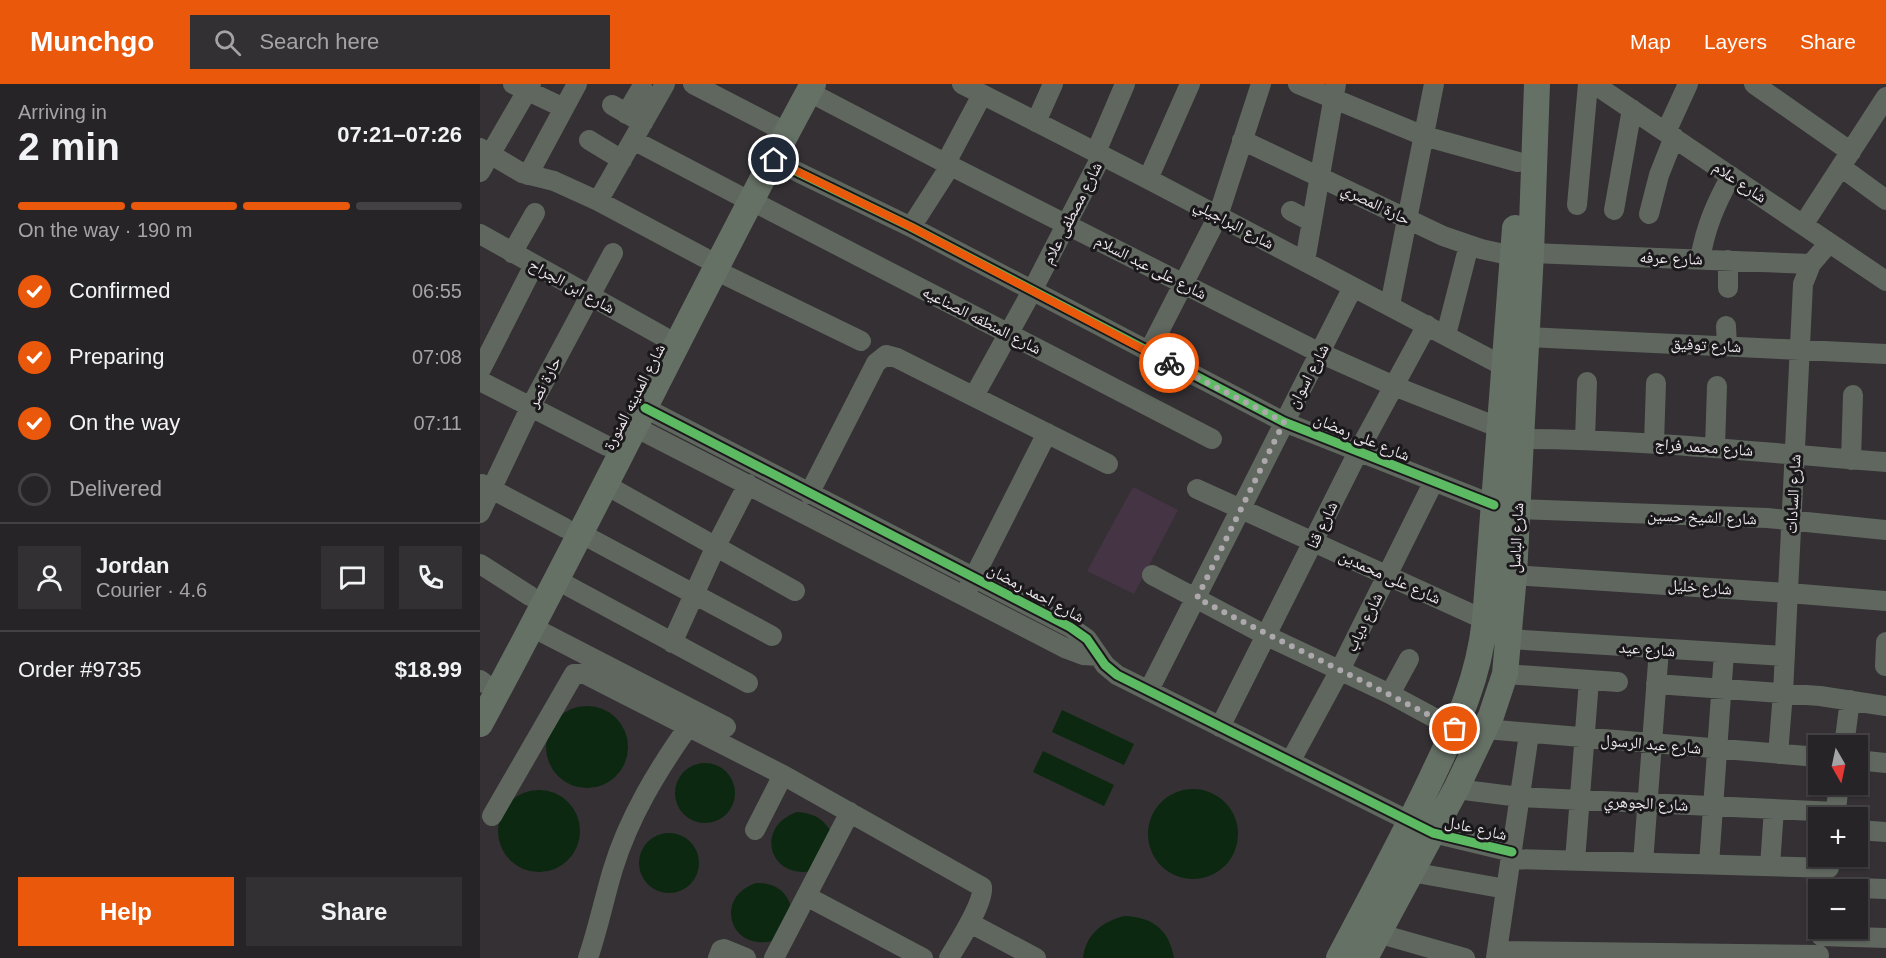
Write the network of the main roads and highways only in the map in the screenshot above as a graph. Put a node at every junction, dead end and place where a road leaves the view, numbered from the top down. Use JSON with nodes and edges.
{"nodes":[{"id":1,"x":1522,"y":84,"type":"edge"},
{"id":2,"x":1537,"y":84,"type":"edge"},
{"id":3,"x":806,"y":86,"type":"edge"},
{"id":4,"x":745,"y":198,"type":"junction"},
{"id":5,"x":1522,"y":254,"type":"junction"},
{"id":6,"x":710,"y":264,"type":"junction"},
{"id":7,"x":1515,"y":368,"type":"junction"},
{"id":8,"x":1505,"y":507,"type":"junction"},
{"id":9,"x":572,"y":531,"type":"junction"},
{"id":10,"x":481,"y":685,"type":"edge"},
{"id":11,"x":480,"y":724,"type":"edge"},
{"id":12,"x":1339,"y":958,"type":"edge"},
{"id":13,"x":1365,"y":958,"type":"edge"}],
"edges":[{"from":1,"to":5,"type":"main road","name":"شارع الباسل"},
{"from":2,"to":5,"type":"main road","name":"شارع الباسل"},
{"from":3,"to":4,"type":"main road","name":"شارع المدينه المنورة"},
{"from":3,"to":4,"type":"main road","name":"شارع المدينه المنورة"},
{"from":4,"to":6,"type":"main road","name":"شارع المدينه المنورة"},
{"from":5,"to":7,"type":"main road","name":"شارع الباسل"},
{"from":5,"to":7,"type":"main road","name":"شارع الباسل"},
{"from":6,"to":9,"type":"main road","name":"شارع المدينه المنورة"},
{"from":6,"to":9,"type":"main road","name":"شارع المدينه المنورة"},
{"from":7,"to":8,"type":"main road","name":"شارع الباسل"},
{"from":8,"to":12,"type":"main road","name":"شارع الباسل"},
{"from":8,"to":13,"type":"main road","name":"شارع الباسل"},
{"from":9,"to":10,"type":"main road","name":"شارع المدينه المنورة"},
{"from":9,"to":11,"type":"main road","name":"شارع المدينه المنورة"}]}
